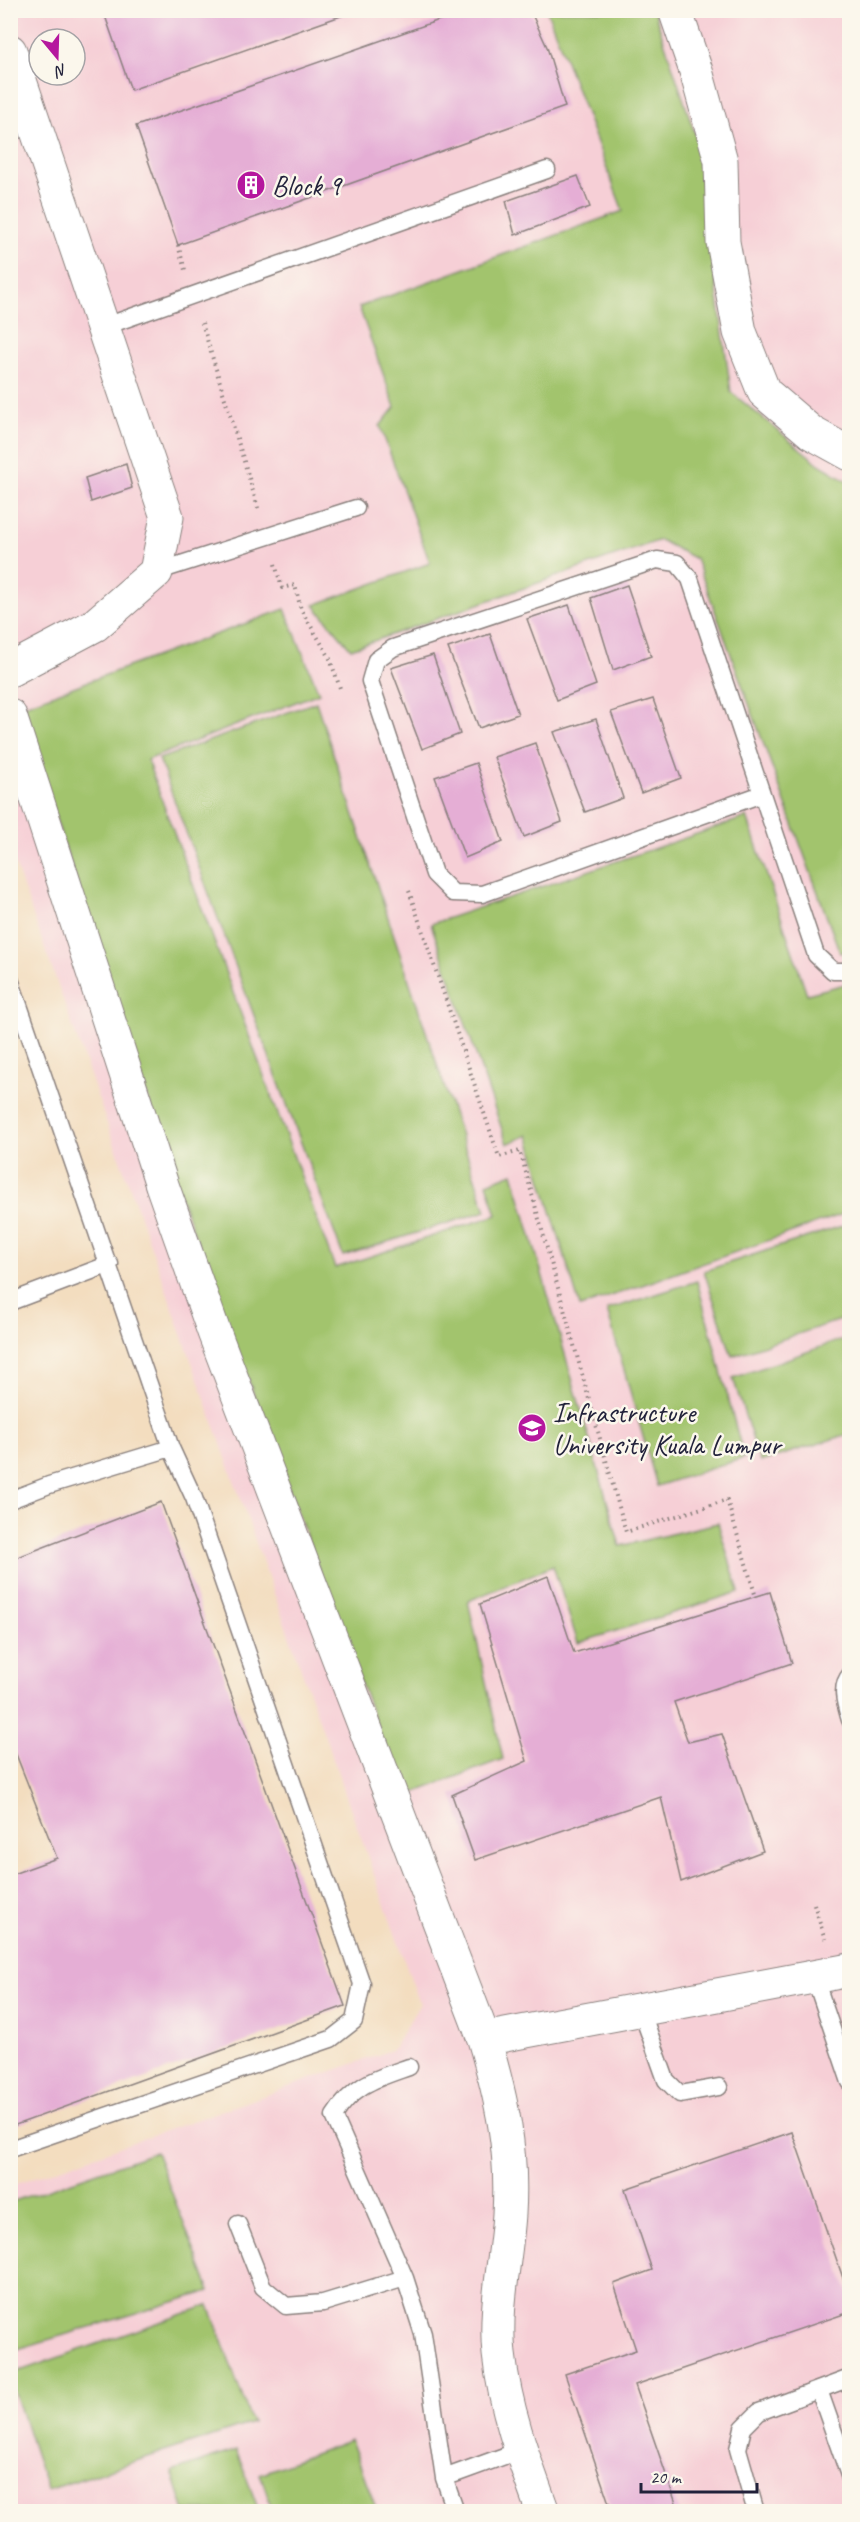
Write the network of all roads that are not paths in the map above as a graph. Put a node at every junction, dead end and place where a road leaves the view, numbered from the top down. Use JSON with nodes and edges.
{"nodes":[{"id":1,"x":675,"y":10,"type":"edge"},
{"id":2,"x":10,"y":51,"type":"edge"},
{"id":3,"x":547,"y":170,"type":"dead end"},
{"id":4,"x":103,"y":327,"type":"junction"},
{"id":5,"x":849,"y":454,"type":"edge"},
{"id":6,"x":356,"y":508,"type":"dead end"},
{"id":7,"x":156,"y":572,"type":"junction"},
{"id":8,"x":10,"y":670,"type":"edge"},
{"id":9,"x":10,"y":716,"type":"edge"},
{"id":10,"x":762,"y":794,"type":"junction"},
{"id":11,"x":849,"y":971,"type":"edge"},
{"id":12,"x":10,"y":979,"type":"edge"},
{"id":13,"x":110,"y":1264,"type":"junction"},
{"id":14,"x":10,"y":1302,"type":"edge"},
{"id":15,"x":171,"y":1448,"type":"junction"},
{"id":16,"x":10,"y":1500,"type":"edge"},
{"id":17,"x":849,"y":1675,"type":"edge"},
{"id":18,"x":849,"y":1720,"type":"edge"},
{"id":19,"x":849,"y":1970,"type":"edge"},
{"id":20,"x":814,"y":1976,"type":"junction"},
{"id":21,"x":641,"y":2010,"type":"junction"},
{"id":22,"x":484,"y":2039,"type":"junction"},
{"id":23,"x":409,"y":2067,"type":"dead end"},
{"id":24,"x":849,"y":2082,"type":"edge"},
{"id":25,"x":719,"y":2087,"type":"dead end"},
{"id":26,"x":10,"y":2149,"type":"edge"},
{"id":27,"x":238,"y":2224,"type":"dead end"},
{"id":28,"x":405,"y":2278,"type":"junction"},
{"id":29,"x":849,"y":2378,"type":"edge"},
{"id":30,"x":819,"y":2390,"type":"junction"},
{"id":31,"x":521,"y":2450,"type":"junction"},
{"id":32,"x":444,"y":2478,"type":"junction"},
{"id":33,"x":849,"y":2478,"type":"edge"},
{"id":34,"x":456,"y":2511,"type":"edge"},
{"id":35,"x":543,"y":2511,"type":"edge"},
{"id":36,"x":756,"y":2511,"type":"edge"}],
"edges":[{"from":1,"to":5,"type":"street"},
{"from":2,"to":4,"type":"street"},
{"from":3,"to":4,"type":"lane"},
{"from":4,"to":7,"type":"street"},
{"from":6,"to":7,"type":"lane"},
{"from":7,"to":8,"type":"street"},
{"from":9,"to":22,"type":"street"},
{"from":10,"to":10,"type":"lane"},
{"from":10,"to":11,"type":"lane"},
{"from":12,"to":13,"type":"lane"},
{"from":13,"to":14,"type":"lane"},
{"from":13,"to":15,"type":"lane"},
{"from":15,"to":16,"type":"lane"},
{"from":15,"to":26,"type":"lane"},
{"from":17,"to":18,"type":"lane"},
{"from":19,"to":20,"type":"street"},
{"from":20,"to":21,"type":"street"},
{"from":20,"to":24,"type":"lane"},
{"from":21,"to":22,"type":"street"},
{"from":21,"to":25,"type":"lane"},
{"from":22,"to":31,"type":"street"},
{"from":23,"to":28,"type":"lane"},
{"from":27,"to":28,"type":"lane"},
{"from":28,"to":32,"type":"lane"},
{"from":29,"to":30,"type":"lane"},
{"from":30,"to":33,"type":"lane"},
{"from":30,"to":36,"type":"lane"},
{"from":31,"to":32,"type":"lane"},
{"from":31,"to":35,"type":"street"},
{"from":32,"to":34,"type":"lane"}]}
